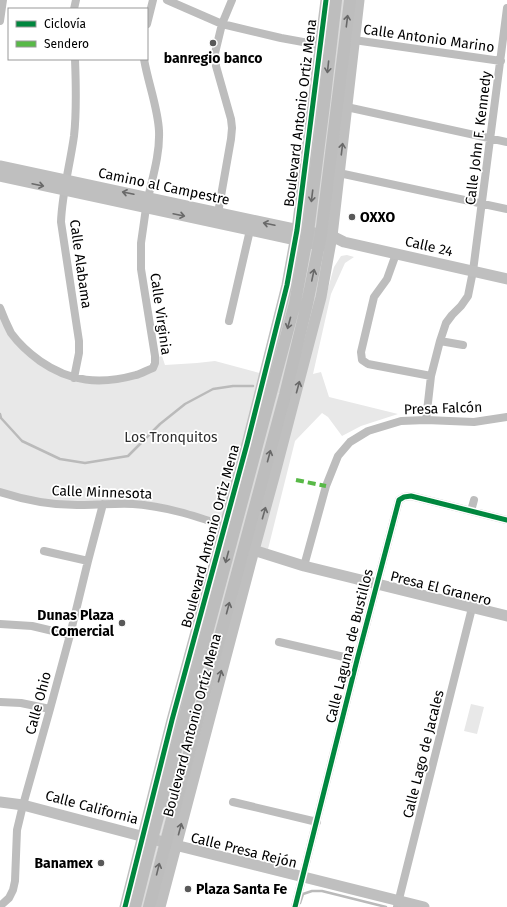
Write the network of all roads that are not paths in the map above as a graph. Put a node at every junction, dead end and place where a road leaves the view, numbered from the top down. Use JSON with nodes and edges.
{"nodes":[{"id":1,"x":3,"y":0,"type":"edge"},
{"id":2,"x":153,"y":0,"type":"edge"},
{"id":3,"x":167,"y":0,"type":"edge"},
{"id":4,"x":232,"y":0,"type":"edge"},
{"id":5,"x":326,"y":0,"type":"edge"},
{"id":6,"x":336,"y":0,"type":"edge"},
{"id":7,"x":350,"y":0,"type":"edge"},
{"id":8,"x":359,"y":0,"type":"edge"},
{"id":9,"x":507,"y":8,"type":"edge"},
{"id":10,"x":148,"y":20,"type":"edge"},
{"id":11,"x":0,"y":21,"type":"edge"},
{"id":12,"x":222,"y":24,"type":"junction"},
{"id":13,"x":354,"y":40,"type":"junction"},
{"id":14,"x":325,"y":46,"type":"junction"},
{"id":15,"x":75,"y":60,"type":"edge"},
{"id":16,"x":144,"y":60,"type":"edge"},
{"id":17,"x":500,"y":61,"type":"junction"},
{"id":18,"x":341,"y":106,"type":"junction"},
{"id":19,"x":491,"y":139,"type":"junction"},
{"id":20,"x":507,"y":142,"type":"edge"},
{"id":21,"x":0,"y":166,"type":"edge"},
{"id":22,"x":339,"y":173,"type":"junction"},
{"id":23,"x":0,"y":176,"type":"edge"},
{"id":24,"x":66,"y":185,"type":"junction"},
{"id":25,"x":147,"y":203,"type":"junction"},
{"id":26,"x":482,"y":204,"type":"junction"},
{"id":27,"x":507,"y":210,"type":"edge"},
{"id":28,"x":218,"y":213,"type":"junction"},
{"id":29,"x":250,"y":230,"type":"junction"},
{"id":30,"x":301,"y":236,"type":"junction"},
{"id":31,"x":325,"y":240,"type":"junction"},
{"id":32,"x":396,"y":254,"type":"junction"},
{"id":33,"x":473,"y":271,"type":"junction"},
{"id":34,"x":507,"y":279,"type":"edge"},
{"id":35,"x":0,"y":308,"type":"edge"},
{"id":36,"x":229,"y":321,"type":"dead end"},
{"id":37,"x":440,"y":341,"type":"junction"},
{"id":38,"x":463,"y":345,"type":"dead end"},
{"id":39,"x":432,"y":376,"type":"junction"},
{"id":40,"x":74,"y":378,"type":"junction"},
{"id":41,"x":507,"y":417,"type":"edge"},
{"id":42,"x":426,"y":420,"type":"junction"},
{"id":43,"x":255,"y":450,"type":"junction"},
{"id":44,"x":0,"y":492,"type":"edge"},
{"id":45,"x":474,"y":500,"type":"dead end"},
{"id":46,"x":103,"y":504,"type":"junction"},
{"id":47,"x":471,"y":511,"type":"junction"},
{"id":48,"x":507,"y":520,"type":"edge"},
{"id":49,"x":225,"y":526,"type":"junction"},
{"id":50,"x":249,"y":549,"type":"junction"},
{"id":51,"x":44,"y":552,"type":"dead end"},
{"id":52,"x":88,"y":561,"type":"junction"},
{"id":53,"x":304,"y":566,"type":"junction"},
{"id":54,"x":377,"y":584,"type":"junction"},
{"id":55,"x":472,"y":608,"type":"junction"},
{"id":56,"x":507,"y":616,"type":"edge"},
{"id":57,"x":0,"y":624,"type":"edge"},
{"id":58,"x":70,"y":635,"type":"junction"},
{"id":59,"x":279,"y":642,"type":"dead end"},
{"id":60,"x":357,"y":660,"type":"junction"},
{"id":61,"x":0,"y":702,"type":"edge"},
{"id":62,"x":50,"y":709,"type":"junction"},
{"id":63,"x":0,"y":802,"type":"edge"},
{"id":64,"x":234,"y":802,"type":"dead end"},
{"id":65,"x":23,"y":805,"type":"junction"},
{"id":66,"x":317,"y":822,"type":"junction"},
{"id":67,"x":147,"y":838,"type":"junction"},
{"id":68,"x":170,"y":844,"type":"junction"},
{"id":69,"x":303,"y":877,"type":"junction"},
{"id":70,"x":398,"y":904,"type":"edge"},
{"id":71,"x":0,"y":906,"type":"edge"},
{"id":72,"x":125,"y":907,"type":"edge"},
{"id":73,"x":136,"y":907,"type":"edge"},
{"id":74,"x":149,"y":907,"type":"edge"},
{"id":75,"x":160,"y":907,"type":"edge"},
{"id":76,"x":295,"y":907,"type":"edge"},
{"id":77,"x":424,"y":907,"type":"edge"}],
"edges":[{"from":1,"to":11,"type":"street"},
{"from":2,"to":10,"type":"street"},
{"from":3,"to":12,"type":"street"},
{"from":4,"to":12,"type":"street"},
{"from":5,"to":14,"type":"street","name":"Boulevard Antonio Ortiz Mena"},
{"from":6,"to":14,"type":"main road","name":"Boulevard Antonio Ortiz Mena"},
{"from":18,"to":7,"type":"main road","one_way":true},
{"from":8,"to":13,"type":"street"},
{"from":9,"to":17,"type":"street","name":"Calle John F. Kennedy"},
{"from":12,"to":14,"type":"street"},
{"from":12,"to":28,"type":"street"},
{"from":13,"to":17,"type":"street","name":"Calle Antonio Marino"},
{"from":13,"to":18,"type":"street"},
{"from":14,"to":30,"type":"main road","name":"Boulevard Antonio Ortiz Mena","one_way":true},
{"from":15,"to":24,"type":"street","name":"Calle Alabama"},
{"from":16,"to":25,"type":"street","name":"Calle Virginia"},
{"from":17,"to":19,"type":"street","name":"Calle John F. Kennedy"},
{"from":18,"to":19,"type":"street"},
{"from":22,"to":18,"type":"street","one_way":true},
{"from":18,"to":31,"type":"main road"},
{"from":19,"to":20,"type":"street"},
{"from":19,"to":26,"type":"street","name":"Calle John F. Kennedy"},
{"from":21,"to":24,"type":"street","name":"Camino al Campestre"},
{"from":22,"to":26,"type":"street"},
{"from":22,"to":31,"type":"street"},
{"from":23,"to":24,"type":"street","name":"Camino al Campestre","one_way":true},
{"from":24,"to":25,"type":"street","name":"Camino al Campestre"},
{"from":24,"to":40,"type":"street","name":"Calle Alabama"},
{"from":25,"to":28,"type":"street","name":"Camino al Campestre"},
{"from":25,"to":29,"type":"street","name":"Camino al Campestre","one_way":true},
{"from":25,"to":40,"type":"street","name":"Calle Virginia"},
{"from":26,"to":27,"type":"street"},
{"from":26,"to":33,"type":"street","name":"Calle John F. Kennedy"},
{"from":30,"to":28,"type":"street","name":"Camino al Campestre","one_way":true},
{"from":29,"to":30,"type":"street","name":"Camino al Campestre"},
{"from":29,"to":36,"type":"street"},
{"from":30,"to":31,"type":"street","name":"Camino al Campestre"},
{"from":30,"to":43,"type":"main road","name":"Boulevard Antonio Ortiz Mena","one_way":true},
{"from":30,"to":49,"type":"street","name":"Boulevard Antonio Ortiz Mena"},
{"from":31,"to":32,"type":"street","name":"Calle 24"},
{"from":50,"to":31,"type":"main road","one_way":true},
{"from":32,"to":33,"type":"street","name":"Calle 24"},
{"from":32,"to":39,"type":"street"},
{"from":33,"to":34,"type":"street","name":"Calle 24"},
{"from":33,"to":37,"type":"street","name":"Calle John F. Kennedy"},
{"from":35,"to":40,"type":"street"},
{"from":37,"to":38,"type":"street"},
{"from":37,"to":39,"type":"street","name":"Calle John F. Kennedy"},
{"from":39,"to":42,"type":"street","name":"Calle John F. Kennedy"},
{"from":41,"to":42,"type":"street","name":"Presa Falcón"},
{"from":42,"to":53,"type":"street","name":"Presa Falcón"},
{"from":43,"to":50,"type":"main road"},
{"from":43,"to":67,"type":"main road","name":"Boulevard Antonio Ortiz Mena","one_way":true},
{"from":44,"to":46,"type":"street","name":"Calle Minnesota"},
{"from":45,"to":47,"type":"street"},
{"from":46,"to":49,"type":"street","name":"Calle Minnesota"},
{"from":46,"to":52,"type":"street","name":"Calle Ohio"},
{"from":47,"to":48,"type":"street","name":"Calle Laguna de Bustillos"},
{"from":47,"to":54,"type":"street","name":"Calle Laguna de Bustillos"},
{"from":49,"to":67,"type":"street","name":"Boulevard Antonio Ortiz Mena"},
{"from":50,"to":53,"type":"street","name":"Presa El Granero"},
{"from":68,"to":50,"type":"main road","one_way":true},
{"from":51,"to":52,"type":"street"},
{"from":52,"to":58,"type":"street","name":"Calle Ohio"},
{"from":53,"to":54,"type":"street","name":"Presa El Granero"},
{"from":54,"to":55,"type":"street","name":"Presa El Granero"},
{"from":54,"to":60,"type":"street","name":"Calle Laguna de Bustillos"},
{"from":55,"to":56,"type":"street","name":"Presa El Granero"},
{"from":55,"to":70,"type":"street","name":"Calle Lago de Jacales"},
{"from":57,"to":58,"type":"street"},
{"from":58,"to":62,"type":"street","name":"Calle Ohio"},
{"from":59,"to":60,"type":"street"},
{"from":60,"to":66,"type":"street","name":"Calle Laguna de Bustillos"},
{"from":61,"to":62,"type":"street"},
{"from":62,"to":65,"type":"street","name":"Calle Ohio"},
{"from":63,"to":65,"type":"street","name":"Calle California"},
{"from":64,"to":66,"type":"street"},
{"from":65,"to":67,"type":"street","name":"Calle California"},
{"from":65,"to":71,"type":"street","name":"Calle Ohio"},
{"from":66,"to":69,"type":"street","name":"Calle Laguna de Bustillos"},
{"from":67,"to":68,"type":"street","name":"Calle California"},
{"from":67,"to":72,"type":"street"},
{"from":67,"to":73,"type":"main road","name":"Boulevard Antonio Ortiz Mena"},
{"from":68,"to":69,"type":"street","name":"Calle Presa Rejón"},
{"from":74,"to":68,"type":"main road","one_way":true},
{"from":68,"to":75,"type":"street"},
{"from":69,"to":70,"type":"street","name":"Calle Presa Rejón"},
{"from":69,"to":76,"type":"street","name":"Calle Laguna de Bustillos"},
{"from":70,"to":77,"type":"street","name":"Calle Presa Rejón"}]}
